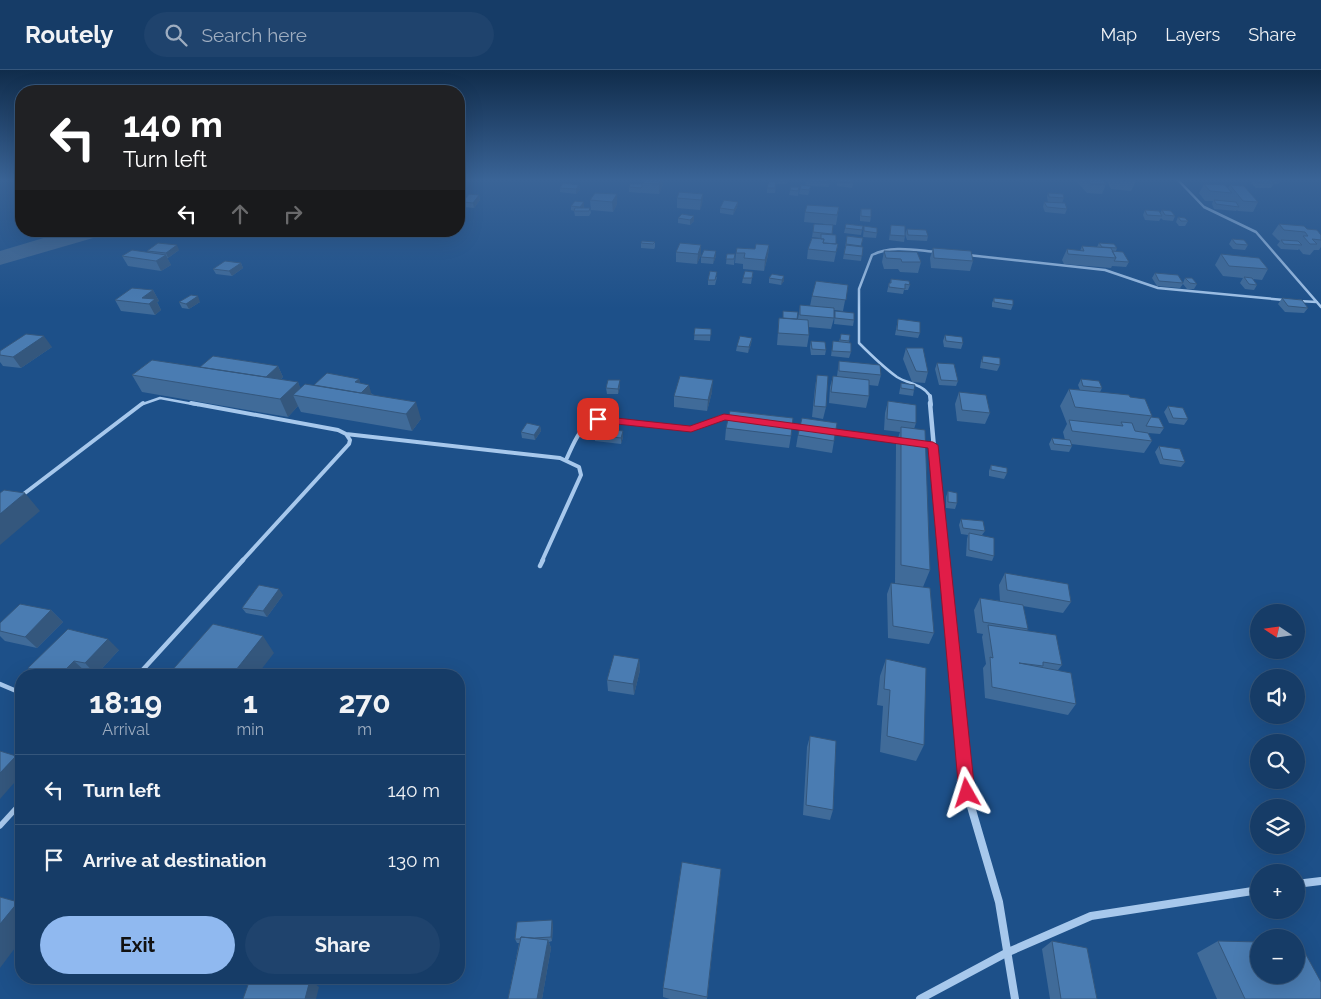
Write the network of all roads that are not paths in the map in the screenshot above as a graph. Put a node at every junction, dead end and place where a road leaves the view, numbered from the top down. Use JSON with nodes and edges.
{"nodes":[{"id":1,"x":1237,"y":222,"type":"edge"},
{"id":2,"x":937,"y":252,"type":"edge"},
{"id":3,"x":965,"y":255,"type":"edge"},
{"id":4,"x":1288,"y":300,"type":"edge"},
{"id":5,"x":1298,"y":301,"type":"edge"},
{"id":6,"x":1317,"y":302,"type":"junction"},
{"id":7,"x":1321,"y":307,"type":"edge"},
{"id":8,"x":930,"y":396,"type":"joint"},
{"id":9,"x":738,"y":418,"type":"edge"},
{"id":10,"x":780,"y":424,"type":"edge"},
{"id":11,"x":807,"y":428,"type":"edge"},
{"id":12,"x":826,"y":430,"type":"edge"},
{"id":13,"x":346,"y":434,"type":"junction"},
{"id":14,"x":905,"y":442,"type":"edge"},
{"id":15,"x":566,"y":460,"type":"junction"},
{"id":16,"x":16,"y":500,"type":"edge"},
{"id":17,"x":540,"y":566,"type":"dead end"},
{"id":18,"x":143,"y":669,"type":"edge"},
{"id":19,"x":0,"y":684,"type":"edge"},
{"id":20,"x":15,"y":691,"type":"edge"},
{"id":21,"x":15,"y":810,"type":"edge"},
{"id":22,"x":0,"y":826,"type":"edge"},
{"id":23,"x":1321,"y":881,"type":"edge"},
{"id":24,"x":1305,"y":883,"type":"edge"},
{"id":25,"x":1250,"y":891,"type":"edge"},
{"id":26,"x":1006,"y":953,"type":"junction"},
{"id":27,"x":920,"y":999,"type":"edge"},
{"id":28,"x":1015,"y":999,"type":"edge"}],
"edges":[{"from":1,"to":6,"type":"lane"},
{"from":2,"to":8,"type":"lane"},
{"from":3,"to":4,"type":"lane"},
{"from":5,"to":6,"type":"lane"},
{"from":6,"to":7,"type":"lane"},
{"from":8,"to":26,"type":"street"},
{"from":9,"to":15,"type":"lane"},
{"from":10,"to":11,"type":"lane"},
{"from":12,"to":14,"type":"lane"},
{"from":13,"to":15,"type":"lane"},
{"from":13,"to":16,"type":"lane"},
{"from":13,"to":18,"type":"lane"},
{"from":15,"to":17,"type":"lane"},
{"from":19,"to":20,"type":"lane"},
{"from":21,"to":22,"type":"lane"},
{"from":23,"to":24,"type":"street"},
{"from":25,"to":26,"type":"street"},
{"from":26,"to":27,"type":"street"},
{"from":26,"to":28,"type":"street"}]}
